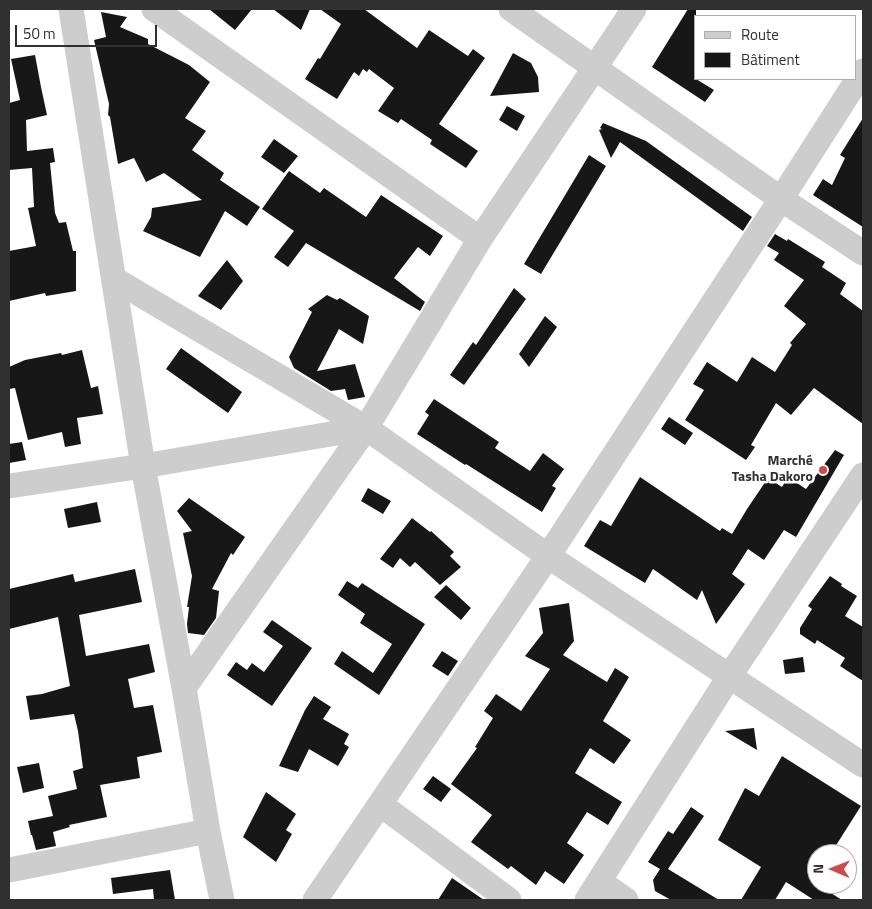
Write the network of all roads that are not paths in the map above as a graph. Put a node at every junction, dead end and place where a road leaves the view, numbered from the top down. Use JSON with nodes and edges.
{"nodes":[{"id":1,"x":71,"y":9,"type":"edge"},
{"id":2,"x":154,"y":9,"type":"edge"},
{"id":3,"x":511,"y":9,"type":"edge"},
{"id":4,"x":634,"y":9,"type":"edge"},
{"id":5,"x":595,"y":68,"type":"junction"},
{"id":6,"x":863,"y":71,"type":"edge"},
{"id":7,"x":781,"y":199,"type":"junction"},
{"id":8,"x":480,"y":238,"type":"junction"},
{"id":9,"x":863,"y":253,"type":"edge"},
{"id":10,"x":114,"y":279,"type":"junction"},
{"id":11,"x":366,"y":428,"type":"junction"},
{"id":12,"x":143,"y":466,"type":"junction"},
{"id":13,"x":863,"y":475,"type":"edge"},
{"id":14,"x":9,"y":486,"type":"edge"},
{"id":15,"x":548,"y":556,"type":"junction"},
{"id":16,"x":730,"y":677,"type":"junction"},
{"id":17,"x":184,"y":688,"type":"junction"},
{"id":18,"x":863,"y":766,"type":"edge"},
{"id":19,"x":380,"y":804,"type":"junction"},
{"id":20,"x":208,"y":831,"type":"junction"},
{"id":21,"x":9,"y":870,"type":"edge"},
{"id":22,"x":593,"y":891,"type":"edge"},
{"id":23,"x":222,"y":900,"type":"edge"},
{"id":24,"x":315,"y":900,"type":"edge"},
{"id":25,"x":509,"y":900,"type":"edge"},
{"id":26,"x":626,"y":900,"type":"edge"}],
"edges":[{"from":1,"to":10,"type":"street"},
{"from":2,"to":8,"type":"street"},
{"from":3,"to":5,"type":"street"},
{"from":4,"to":5,"type":"street"},
{"from":5,"to":7,"type":"street"},
{"from":5,"to":8,"type":"street"},
{"from":6,"to":7,"type":"street"},
{"from":7,"to":9,"type":"street"},
{"from":7,"to":15,"type":"street"},
{"from":8,"to":11,"type":"street"},
{"from":10,"to":11,"type":"street"},
{"from":10,"to":12,"type":"street"},
{"from":11,"to":12,"type":"street"},
{"from":11,"to":15,"type":"street"},
{"from":11,"to":17,"type":"street"},
{"from":12,"to":14,"type":"street"},
{"from":12,"to":17,"type":"street"},
{"from":13,"to":16,"type":"street"},
{"from":15,"to":16,"type":"street"},
{"from":15,"to":19,"type":"street"},
{"from":16,"to":18,"type":"street"},
{"from":16,"to":22,"type":"street"},
{"from":17,"to":20,"type":"street"},
{"from":19,"to":24,"type":"street"},
{"from":19,"to":25,"type":"street"},
{"from":20,"to":21,"type":"street"},
{"from":20,"to":23,"type":"street"},
{"from":22,"to":26,"type":"street"}]}
